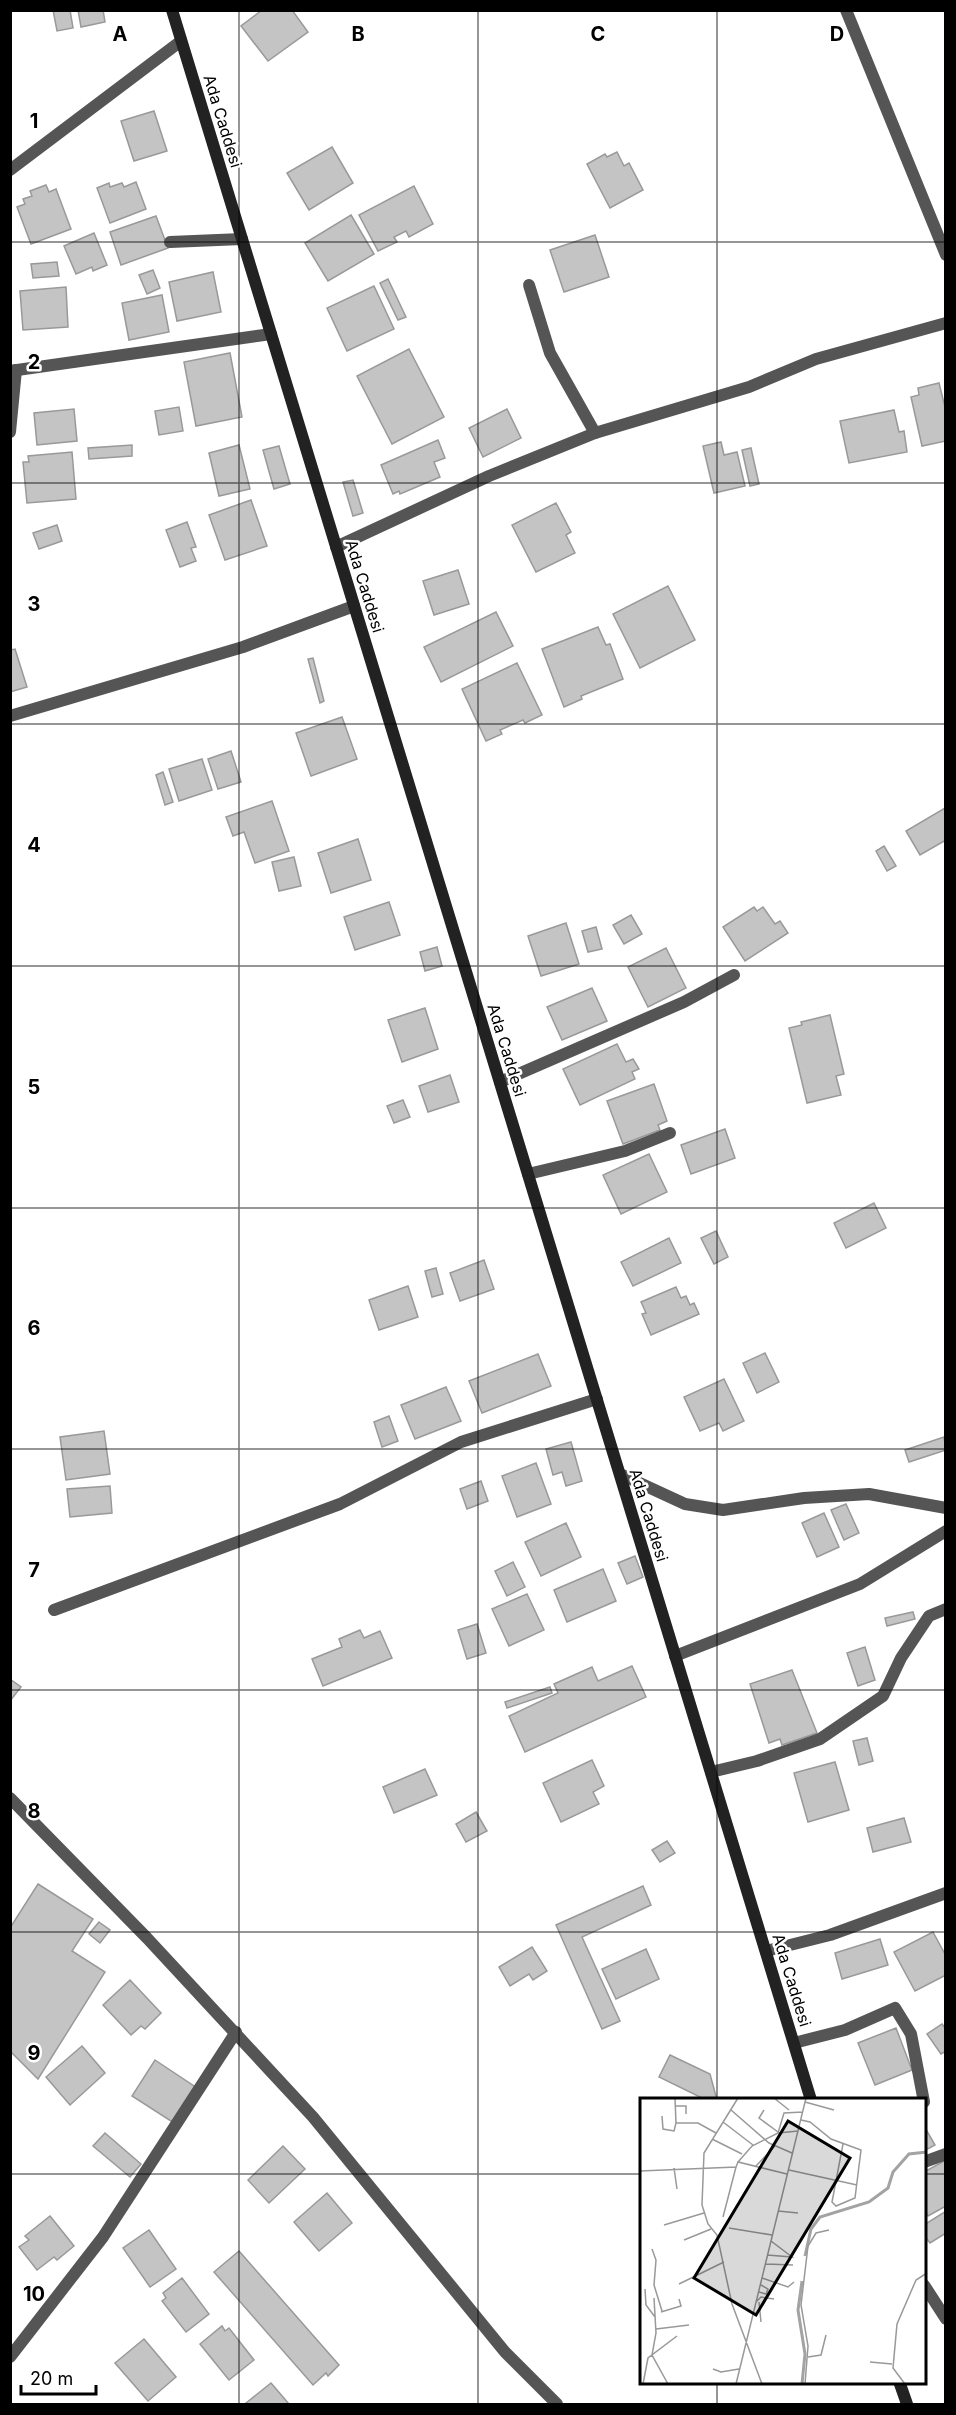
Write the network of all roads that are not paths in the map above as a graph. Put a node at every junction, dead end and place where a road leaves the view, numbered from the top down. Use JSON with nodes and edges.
{"nodes":[{"id":1,"x":172,"y":10,"type":"edge"},
{"id":2,"x":846,"y":10,"type":"edge"},
{"id":3,"x":182,"y":41,"type":"junction"},
{"id":4,"x":10,"y":170,"type":"edge"},
{"id":5,"x":242,"y":239,"type":"junction"},
{"id":6,"x":170,"y":242,"type":"dead end"},
{"id":7,"x":945,"y":255,"type":"edge"},
{"id":8,"x":529,"y":285,"type":"dead end"},
{"id":9,"x":945,"y":323,"type":"edge"},
{"id":10,"x":271,"y":334,"type":"junction"},
{"id":11,"x":13,"y":370,"type":"edge"},
{"id":12,"x":10,"y":432,"type":"edge"},
{"id":13,"x":595,"y":433,"type":"junction"},
{"id":14,"x":336,"y":547,"type":"junction"},
{"id":15,"x":354,"y":606,"type":"junction"},
{"id":16,"x":10,"y":716,"type":"edge"},
{"id":17,"x":734,"y":975,"type":"dead end"},
{"id":18,"x":500,"y":1082,"type":"junction"},
{"id":19,"x":670,"y":1133,"type":"dead end"},
{"id":20,"x":528,"y":1174,"type":"junction"},
{"id":21,"x":597,"y":1399,"type":"junction"},
{"id":22,"x":620,"y":1474,"type":"junction"},
{"id":23,"x":945,"y":1508,"type":"edge"},
{"id":24,"x":945,"y":1532,"type":"edge"},
{"id":25,"x":945,"y":1609,"type":"edge"},
{"id":26,"x":54,"y":1610,"type":"dead end"},
{"id":27,"x":675,"y":1656,"type":"junction"},
{"id":28,"x":711,"y":1772,"type":"junction"},
{"id":29,"x":10,"y":1798,"type":"edge"},
{"id":30,"x":945,"y":1893,"type":"edge"},
{"id":31,"x":766,"y":1951,"type":"junction"},
{"id":32,"x":236,"y":2032,"type":"junction"},
{"id":33,"x":794,"y":2043,"type":"junction"},
{"id":34,"x":810,"y":2098,"type":"edge"},
{"id":35,"x":923,"y":2098,"type":"edge"},
{"id":36,"x":945,"y":2154,"type":"edge"},
{"id":37,"x":926,"y":2162,"type":"edge"},
{"id":38,"x":926,"y":2288,"type":"edge"},
{"id":39,"x":945,"y":2319,"type":"edge"},
{"id":40,"x":10,"y":2357,"type":"edge"},
{"id":41,"x":900,"y":2385,"type":"edge"},
{"id":42,"x":557,"y":2404,"type":"edge"},
{"id":43,"x":907,"y":2404,"type":"edge"}],
"edges":[{"from":1,"to":3,"type":"main road","name":"Ada Caddesi"},
{"from":2,"to":7,"type":"street"},
{"from":3,"to":4,"type":"street"},
{"from":3,"to":5,"type":"main road","name":"Ada Caddesi"},
{"from":5,"to":6,"type":"street"},
{"from":5,"to":10,"type":"main road","name":"Ada Caddesi"},
{"from":8,"to":13,"type":"street"},
{"from":9,"to":13,"type":"street"},
{"from":10,"to":11,"type":"street"},
{"from":10,"to":14,"type":"main road","name":"Ada Caddesi"},
{"from":11,"to":12,"type":"street"},
{"from":13,"to":14,"type":"street"},
{"from":14,"to":15,"type":"main road","name":"Ada Caddesi"},
{"from":15,"to":16,"type":"street"},
{"from":15,"to":18,"type":"main road","name":"Ada Caddesi"},
{"from":17,"to":18,"type":"street"},
{"from":18,"to":20,"type":"main road","name":"Ada Caddesi"},
{"from":19,"to":20,"type":"street"},
{"from":20,"to":21,"type":"main road","name":"Ada Caddesi"},
{"from":21,"to":22,"type":"main road","name":"Ada Caddesi"},
{"from":21,"to":26,"type":"street"},
{"from":22,"to":23,"type":"street"},
{"from":22,"to":27,"type":"main road","name":"Ada Caddesi"},
{"from":24,"to":27,"type":"street"},
{"from":25,"to":28,"type":"street"},
{"from":27,"to":28,"type":"main road","name":"Ada Caddesi"},
{"from":28,"to":31,"type":"main road","name":"Ada Caddesi"},
{"from":29,"to":32,"type":"street"},
{"from":30,"to":31,"type":"street"},
{"from":31,"to":33,"type":"main road","name":"Ada Caddesi"},
{"from":32,"to":40,"type":"street"},
{"from":32,"to":42,"type":"street"},
{"from":33,"to":34,"type":"main road","name":"Ada Caddesi"},
{"from":33,"to":35,"type":"street"},
{"from":36,"to":37,"type":"street"},
{"from":38,"to":39,"type":"street"},
{"from":41,"to":43,"type":"main road"}]}
